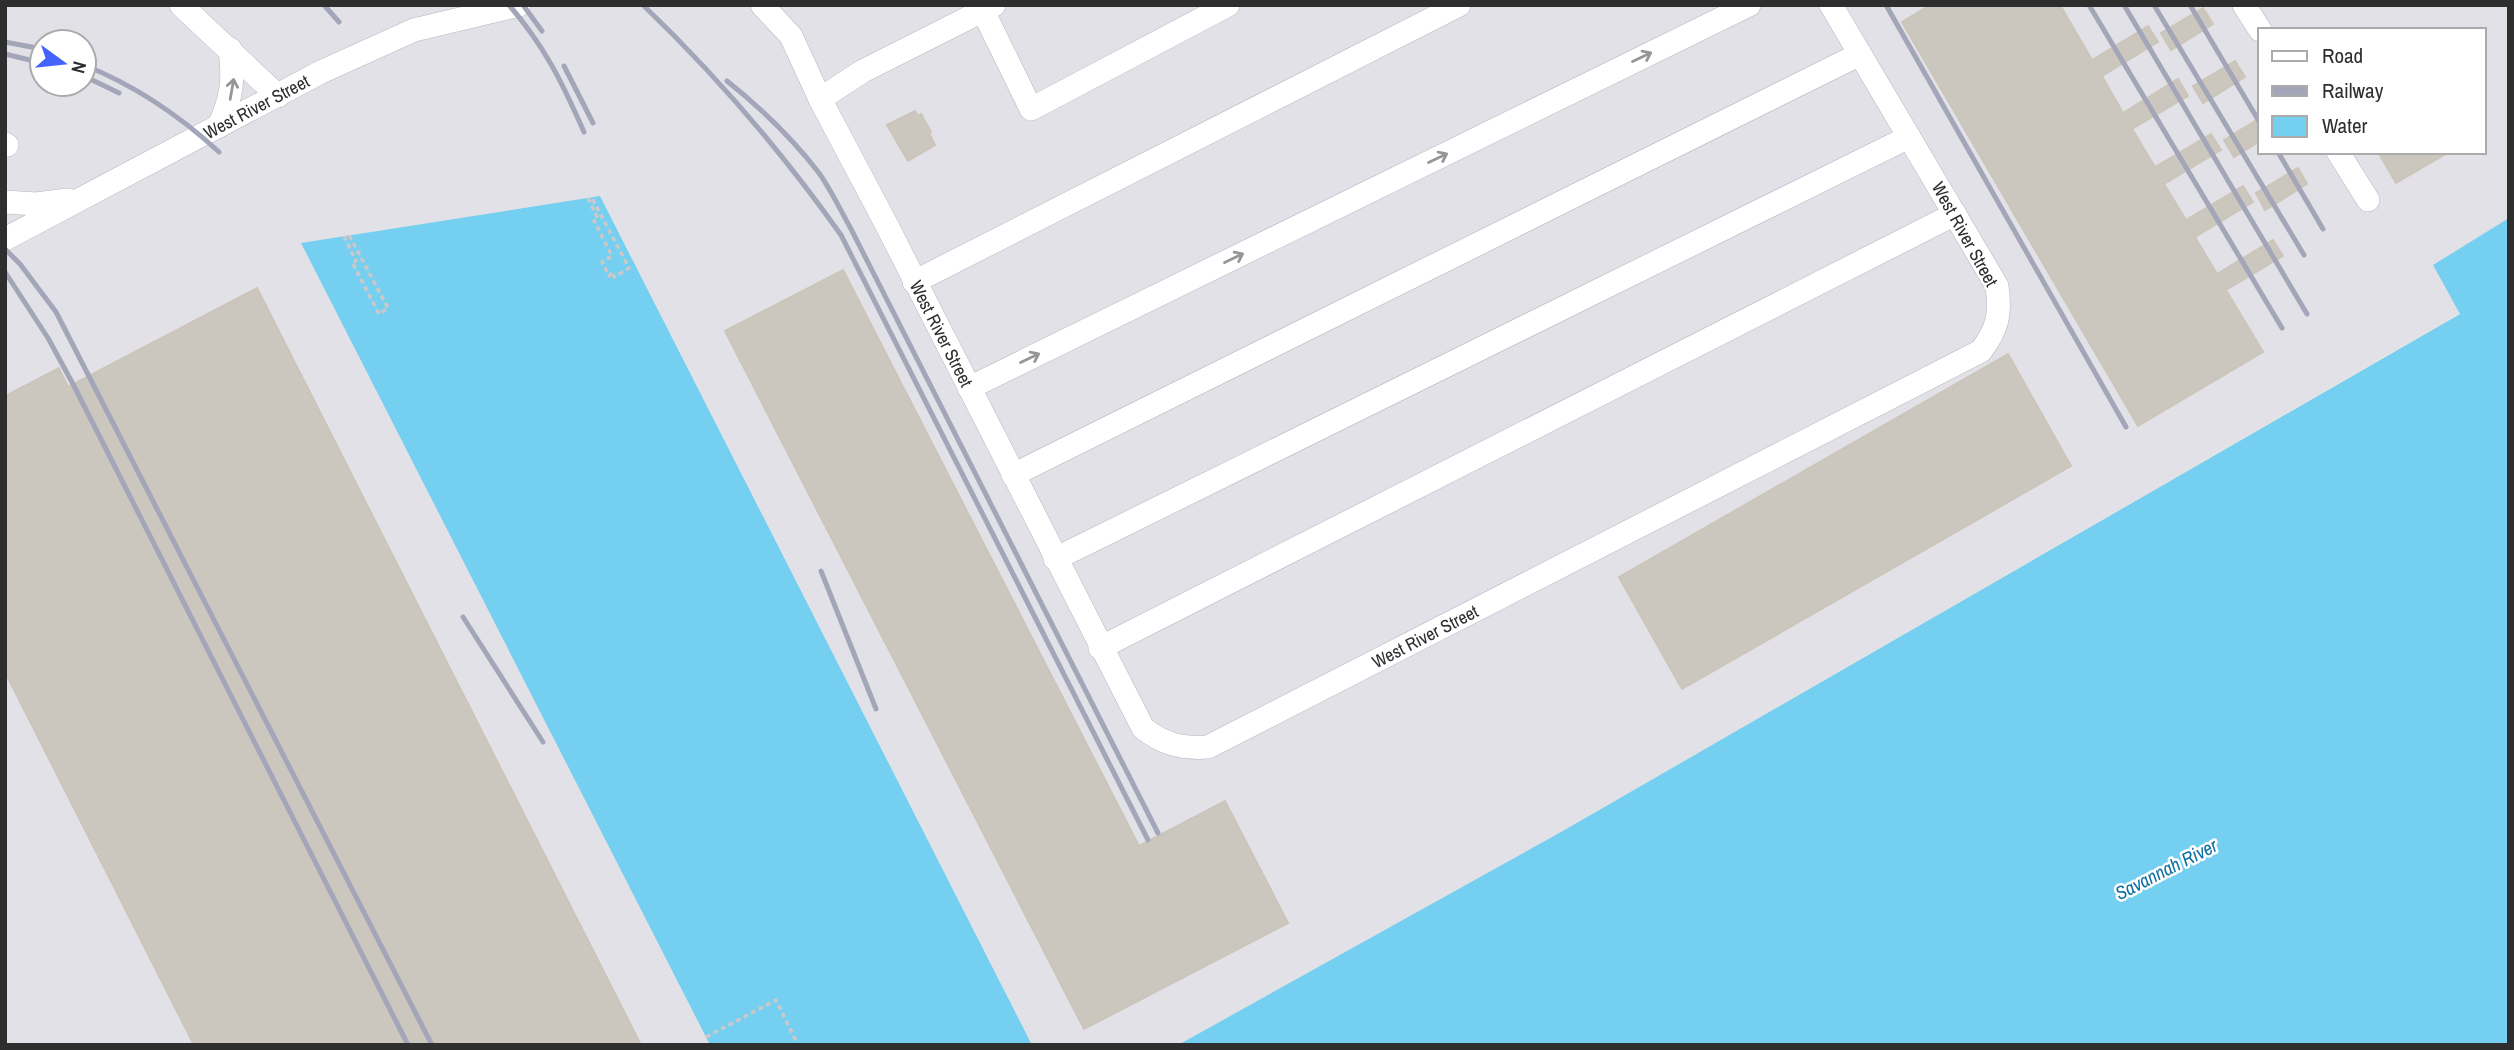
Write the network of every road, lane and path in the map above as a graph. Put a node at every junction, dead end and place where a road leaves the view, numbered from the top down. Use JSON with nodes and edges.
{"nodes":[{"id":1,"x":181,"y":5,"type":"edge"},
{"id":2,"x":519,"y":5,"type":"edge"},
{"id":3,"x":762,"y":5,"type":"edge"},
{"id":4,"x":1228,"y":5,"type":"edge"},
{"id":5,"x":1460,"y":5,"type":"edge"},
{"id":6,"x":1749,"y":5,"type":"edge"},
{"id":7,"x":1831,"y":5,"type":"edge"},
{"id":8,"x":2244,"y":5,"type":"edge"},
{"id":9,"x":988,"y":8,"type":"edge"},
{"id":10,"x":2259,"y":28,"type":"edge"},
{"id":11,"x":230,"y":50,"type":"junction"},
{"id":12,"x":1860,"y":54,"type":"junction"},
{"id":13,"x":278,"y":96,"type":"junction"},
{"id":14,"x":820,"y":99,"type":"junction"},
{"id":15,"x":219,"y":126,"type":"junction"},
{"id":16,"x":1909,"y":137,"type":"junction"},
{"id":17,"x":2339,"y":154,"type":"edge"},
{"id":18,"x":590,"y":198,"type":"joint"},
{"id":19,"x":80,"y":199,"type":"junction"},
{"id":20,"x":2368,"y":200,"type":"dead end"},
{"id":21,"x":5,"y":202,"type":"edge"},
{"id":22,"x":1955,"y":214,"type":"junction"},
{"id":23,"x":347,"y":236,"type":"joint"},
{"id":24,"x":5,"y":239,"type":"edge"},
{"id":25,"x":914,"y":282,"type":"junction"},
{"id":26,"x":969,"y":388,"type":"junction"},
{"id":27,"x":1013,"y":475,"type":"junction"},
{"id":28,"x":1055,"y":559,"type":"junction"},
{"id":29,"x":1100,"y":648,"type":"junction"},
{"id":30,"x":706,"y":1037,"type":"dead end"},
{"id":31,"x":798,"y":1045,"type":"edge"}],
"edges":[{"from":1,"to":11,"type":"lane"},
{"from":2,"to":13,"type":"lane","name":"West River Street"},
{"from":3,"to":14,"type":"lane","name":"West River Street"},
{"from":4,"to":9,"type":"lane"},
{"from":5,"to":25,"type":"lane"},
{"from":26,"to":6,"type":"lane","one_way":true},
{"from":7,"to":12,"type":"lane","name":"West River Street"},
{"from":8,"to":10,"type":"lane"},
{"from":9,"to":14,"type":"lane"},
{"from":11,"to":13,"type":"lane"},
{"from":15,"to":11,"type":"lane","one_way":true},
{"from":12,"to":16,"type":"lane","name":"West River Street"},
{"from":12,"to":27,"type":"lane"},
{"from":13,"to":15,"type":"lane","name":"West River Street"},
{"from":14,"to":25,"type":"lane","name":"West River Street"},
{"from":15,"to":19,"type":"lane","name":"West River Street"},
{"from":16,"to":22,"type":"lane","name":"West River Street"},
{"from":16,"to":28,"type":"lane"},
{"from":17,"to":20,"type":"lane"},
{"from":18,"to":18,"type":"path"},
{"from":19,"to":21,"type":"lane"},
{"from":19,"to":24,"type":"lane","name":"West River Street"},
{"from":22,"to":29,"type":"lane"},
{"from":22,"to":29,"type":"lane","name":"West River Street"},
{"from":23,"to":23,"type":"path"},
{"from":25,"to":26,"type":"lane","name":"West River Street"},
{"from":26,"to":27,"type":"lane","name":"West River Street"},
{"from":27,"to":28,"type":"lane","name":"West River Street"},
{"from":28,"to":29,"type":"lane","name":"West River Street"},
{"from":30,"to":31,"type":"path"}]}
